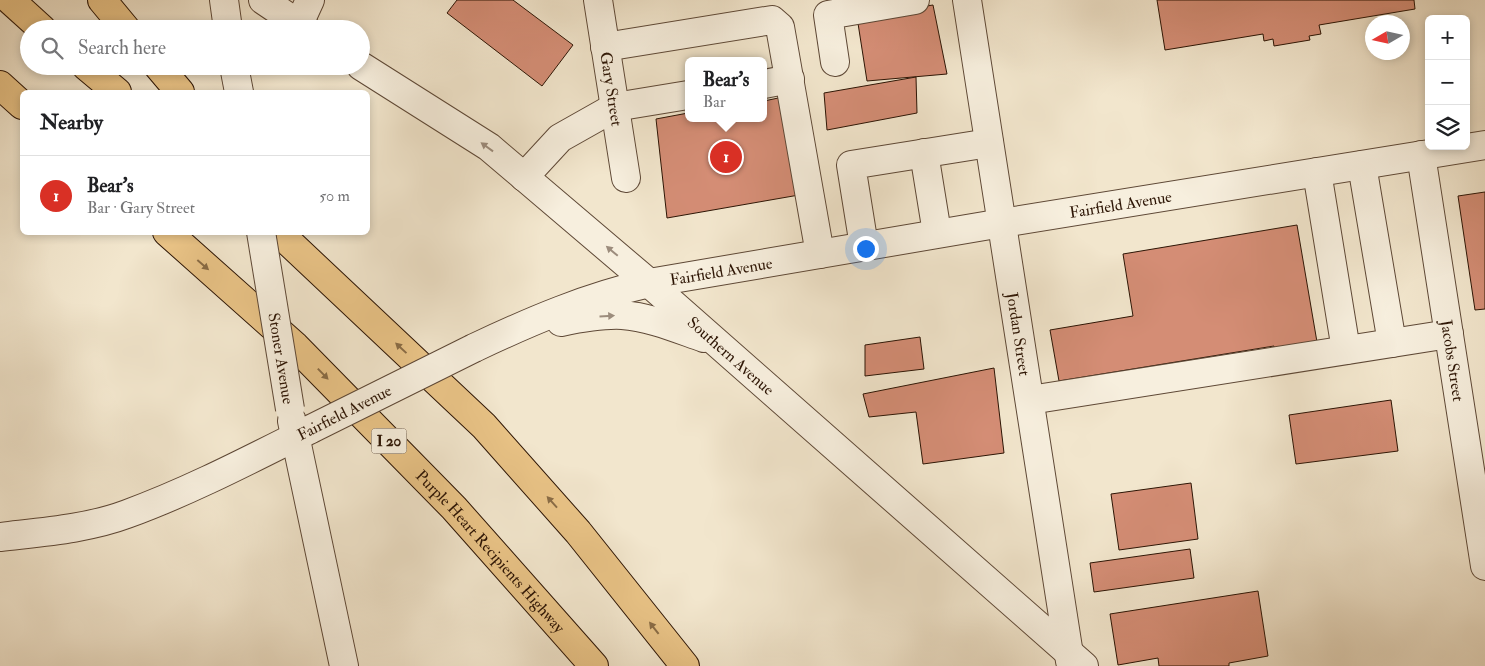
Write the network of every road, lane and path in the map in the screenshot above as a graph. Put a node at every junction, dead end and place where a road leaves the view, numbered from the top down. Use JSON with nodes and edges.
{"nodes":[{"id":1,"x":10,"y":0,"type":"edge"},
{"id":2,"x":102,"y":0,"type":"edge"},
{"id":3,"x":224,"y":0,"type":"edge"},
{"id":4,"x":263,"y":0,"type":"edge"},
{"id":5,"x":310,"y":0,"type":"edge"},
{"id":6,"x":598,"y":0,"type":"edge"},
{"id":7,"x":915,"y":0,"type":"edge"},
{"id":8,"x":967,"y":0,"type":"edge"},
{"id":9,"x":32,"y":20,"type":"edge"},
{"id":10,"x":119,"y":20,"type":"edge"},
{"id":11,"x":227,"y":20,"type":"edge"},
{"id":12,"x":293,"y":20,"type":"edge"},
{"id":13,"x":305,"y":20,"type":"edge"},
{"id":14,"x":605,"y":46,"type":"junction"},
{"id":15,"x":835,"y":62,"type":"dead end"},
{"id":16,"x":370,"y":72,"type":"edge"},
{"id":17,"x":97,"y":75,"type":"edge"},
{"id":18,"x":166,"y":75,"type":"edge"},
{"id":19,"x":235,"y":75,"type":"edge"},
{"id":20,"x":776,"y":82,"type":"edge"},
{"id":21,"x":0,"y":86,"type":"edge"},
{"id":22,"x":115,"y":90,"type":"edge"},
{"id":23,"x":178,"y":90,"type":"edge"},
{"id":24,"x":238,"y":90,"type":"edge"},
{"id":25,"x":685,"y":95,"type":"edge"},
{"id":26,"x":20,"y":103,"type":"edge"},
{"id":27,"x":615,"y":107,"type":"junction"},
{"id":28,"x":989,"y":143,"type":"junction"},
{"id":29,"x":1485,"y":145,"type":"edge"},
{"id":30,"x":924,"y":153,"type":"junction"},
{"id":31,"x":1421,"y":155,"type":"junction"},
{"id":32,"x":1362,"y":165,"type":"junction"},
{"id":33,"x":1317,"y":172,"type":"junction"},
{"id":34,"x":524,"y":177,"type":"junction"},
{"id":35,"x":626,"y":178,"type":"dead end"},
{"id":36,"x":1002,"y":223,"type":"junction"},
{"id":37,"x":937,"y":234,"type":"junction"},
{"id":38,"x":170,"y":235,"type":"edge"},
{"id":39,"x":261,"y":235,"type":"edge"},
{"id":40,"x":281,"y":235,"type":"edge"},
{"id":41,"x":864,"y":246,"type":"junction"},
{"id":42,"x":820,"y":254,"type":"junction"},
{"id":43,"x":649,"y":283,"type":"junction"},
{"id":44,"x":508,"y":332,"type":"junction"},
{"id":45,"x":1449,"y":334,"type":"junction"},
{"id":46,"x":717,"y":343,"type":"junction"},
{"id":47,"x":1392,"y":343,"type":"junction"},
{"id":48,"x":1346,"y":350,"type":"junction"},
{"id":49,"x":1030,"y":400,"type":"junction"},
{"id":50,"x":303,"y":433,"type":"junction"},
{"id":51,"x":0,"y":537,"type":"edge"},
{"id":52,"x":1485,"y":566,"type":"edge"},
{"id":53,"x":1074,"y":662,"type":"edge"},
{"id":54,"x":344,"y":666,"type":"edge"},
{"id":55,"x":594,"y":666,"type":"edge"},
{"id":56,"x":685,"y":666,"type":"edge"}],
"edges":[{"from":1,"to":9,"type":"highway"},
{"from":2,"to":10,"type":"highway"},
{"from":3,"to":11,"type":"street"},
{"from":4,"to":12,"type":"street"},
{"from":5,"to":13,"type":"street"},
{"from":6,"to":14,"type":"street","name":"Gary Street"},
{"from":7,"to":15,"type":"street"},
{"from":8,"to":28,"type":"street","name":"Jordan Street"},
{"from":14,"to":20,"type":"street"},
{"from":14,"to":27,"type":"street","name":"Gary Street"},
{"from":34,"to":16,"type":"street","name":"Southern Avenue","one_way":true},
{"from":17,"to":22,"type":"highway"},
{"from":18,"to":23,"type":"highway"},
{"from":19,"to":24,"type":"street"},
{"from":20,"to":42,"type":"street"},
{"from":21,"to":26,"type":"highway"},
{"from":25,"to":27,"type":"street"},
{"from":27,"to":34,"type":"street"},
{"from":27,"to":35,"type":"street","name":"Gary Street"},
{"from":28,"to":30,"type":"street"},
{"from":28,"to":36,"type":"street","name":"Jordan Street"},
{"from":29,"to":31,"type":"street","name":"Fairfield Avenue"},
{"from":30,"to":37,"type":"street"},
{"from":30,"to":41,"type":"street"},
{"from":31,"to":32,"type":"street","name":"Fairfield Avenue"},
{"from":31,"to":45,"type":"street","name":"Jacobs Street"},
{"from":32,"to":33,"type":"street","name":"Fairfield Avenue"},
{"from":32,"to":47,"type":"street"},
{"from":33,"to":36,"type":"street","name":"Fairfield Avenue"},
{"from":33,"to":48,"type":"street"},
{"from":43,"to":34,"type":"street","name":"Southern Avenue","one_way":true},
{"from":36,"to":37,"type":"street","name":"Fairfield Avenue"},
{"from":36,"to":49,"type":"street","name":"Jordan Street"},
{"from":37,"to":41,"type":"street","name":"Fairfield Avenue"},
{"from":38,"to":55,"type":"highway","name":"Purple Heart Recipients Highway","number":"I 20","one_way":true},
{"from":39,"to":50,"type":"street","name":"Stoner Avenue","bridge":true},
{"from":56,"to":40,"type":"highway","one_way":true},
{"from":41,"to":42,"type":"street","name":"Fairfield Avenue"},
{"from":42,"to":43,"type":"street","name":"Fairfield Avenue"},
{"from":43,"to":44,"type":"street","name":"Fairfield Avenue"},
{"from":43,"to":46,"type":"street","name":"Southern Avenue"},
{"from":44,"to":46,"type":"street","one_way":true},
{"from":44,"to":50,"type":"street","name":"Fairfield Avenue","bridge":true},
{"from":45,"to":47,"type":"street"},
{"from":45,"to":52,"type":"street","name":"Jacobs Street"},
{"from":46,"to":53,"type":"street","name":"Southern Avenue"},
{"from":47,"to":48,"type":"street"},
{"from":48,"to":49,"type":"street"},
{"from":49,"to":53,"type":"street","name":"Jordan Street"},
{"from":50,"to":51,"type":"street","name":"Fairfield Avenue"},
{"from":50,"to":54,"type":"street","name":"Stoner Avenue"}]}
